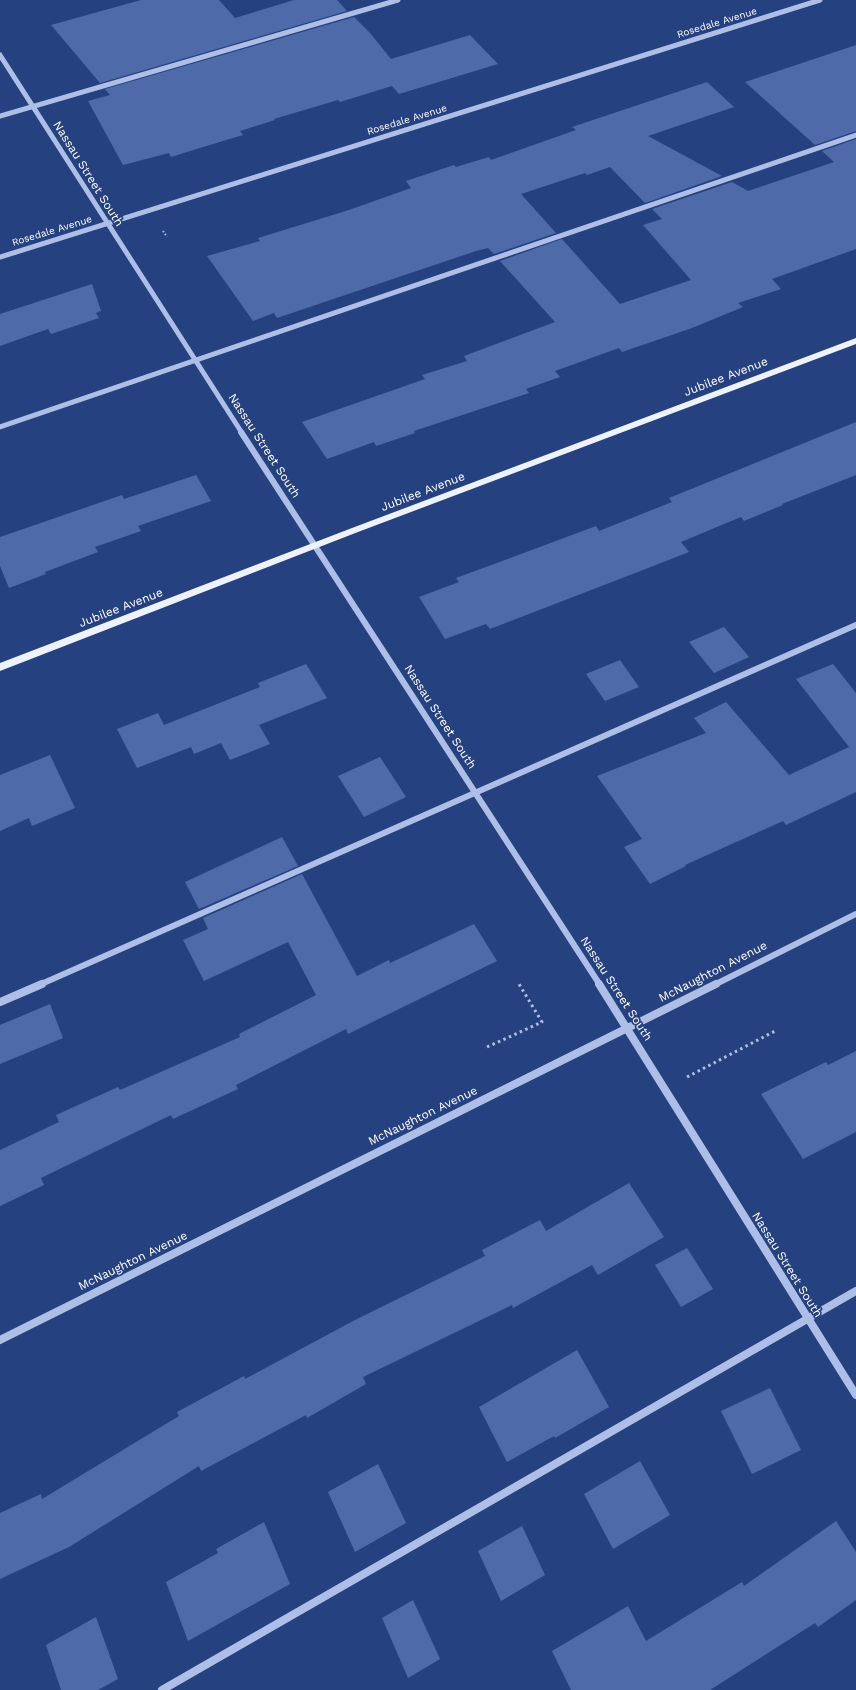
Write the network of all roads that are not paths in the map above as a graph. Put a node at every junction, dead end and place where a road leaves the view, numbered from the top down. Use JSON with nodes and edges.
{"nodes":[{"id":1,"x":398,"y":0,"type":"edge"},
{"id":2,"x":820,"y":0,"type":"edge"},
{"id":3,"x":0,"y":55,"type":"edge"},
{"id":4,"x":33,"y":106,"type":"junction"},
{"id":5,"x":0,"y":116,"type":"edge"},
{"id":6,"x":856,"y":135,"type":"edge"},
{"id":7,"x":106,"y":223,"type":"junction"},
{"id":8,"x":0,"y":257,"type":"edge"},
{"id":9,"x":856,"y":341,"type":"edge"},
{"id":10,"x":195,"y":360,"type":"junction"},
{"id":11,"x":0,"y":427,"type":"edge"},
{"id":12,"x":315,"y":545,"type":"junction"},
{"id":13,"x":856,"y":626,"type":"edge"},
{"id":14,"x":0,"y":667,"type":"edge"},
{"id":15,"x":476,"y":793,"type":"junction"},
{"id":16,"x":856,"y":914,"type":"edge"},
{"id":17,"x":0,"y":1002,"type":"edge"},
{"id":18,"x":628,"y":1028,"type":"junction"},
{"id":19,"x":856,"y":1291,"type":"edge"},
{"id":20,"x":807,"y":1319,"type":"junction"},
{"id":21,"x":0,"y":1340,"type":"edge"},
{"id":22,"x":856,"y":1396,"type":"edge"},
{"id":23,"x":162,"y":1690,"type":"edge"}],
"edges":[{"from":1,"to":4,"type":"street"},
{"from":2,"to":7,"type":"street","name":"Rosedale Avenue"},
{"from":3,"to":4,"type":"street","name":"Nassau Street South"},
{"from":4,"to":5,"type":"street"},
{"from":4,"to":7,"type":"street","name":"Nassau Street South"},
{"from":6,"to":10,"type":"street"},
{"from":7,"to":8,"type":"street","name":"Rosedale Avenue"},
{"from":7,"to":10,"type":"street","name":"Nassau Street South"},
{"from":9,"to":12,"type":"main road","name":"Jubilee Avenue"},
{"from":10,"to":11,"type":"street"},
{"from":10,"to":12,"type":"street","name":"Nassau Street South"},
{"from":12,"to":14,"type":"main road","name":"Jubilee Avenue"},
{"from":12,"to":15,"type":"street","name":"Nassau Street South"},
{"from":13,"to":15,"type":"street"},
{"from":15,"to":17,"type":"street"},
{"from":15,"to":18,"type":"street","name":"Nassau Street South"},
{"from":16,"to":18,"type":"street","name":"McNaughton Avenue"},
{"from":18,"to":20,"type":"street","name":"Nassau Street South"},
{"from":18,"to":21,"type":"street","name":"McNaughton Avenue"},
{"from":19,"to":20,"type":"street"},
{"from":20,"to":22,"type":"street","name":"Nassau Street South"},
{"from":20,"to":23,"type":"street"}]}
